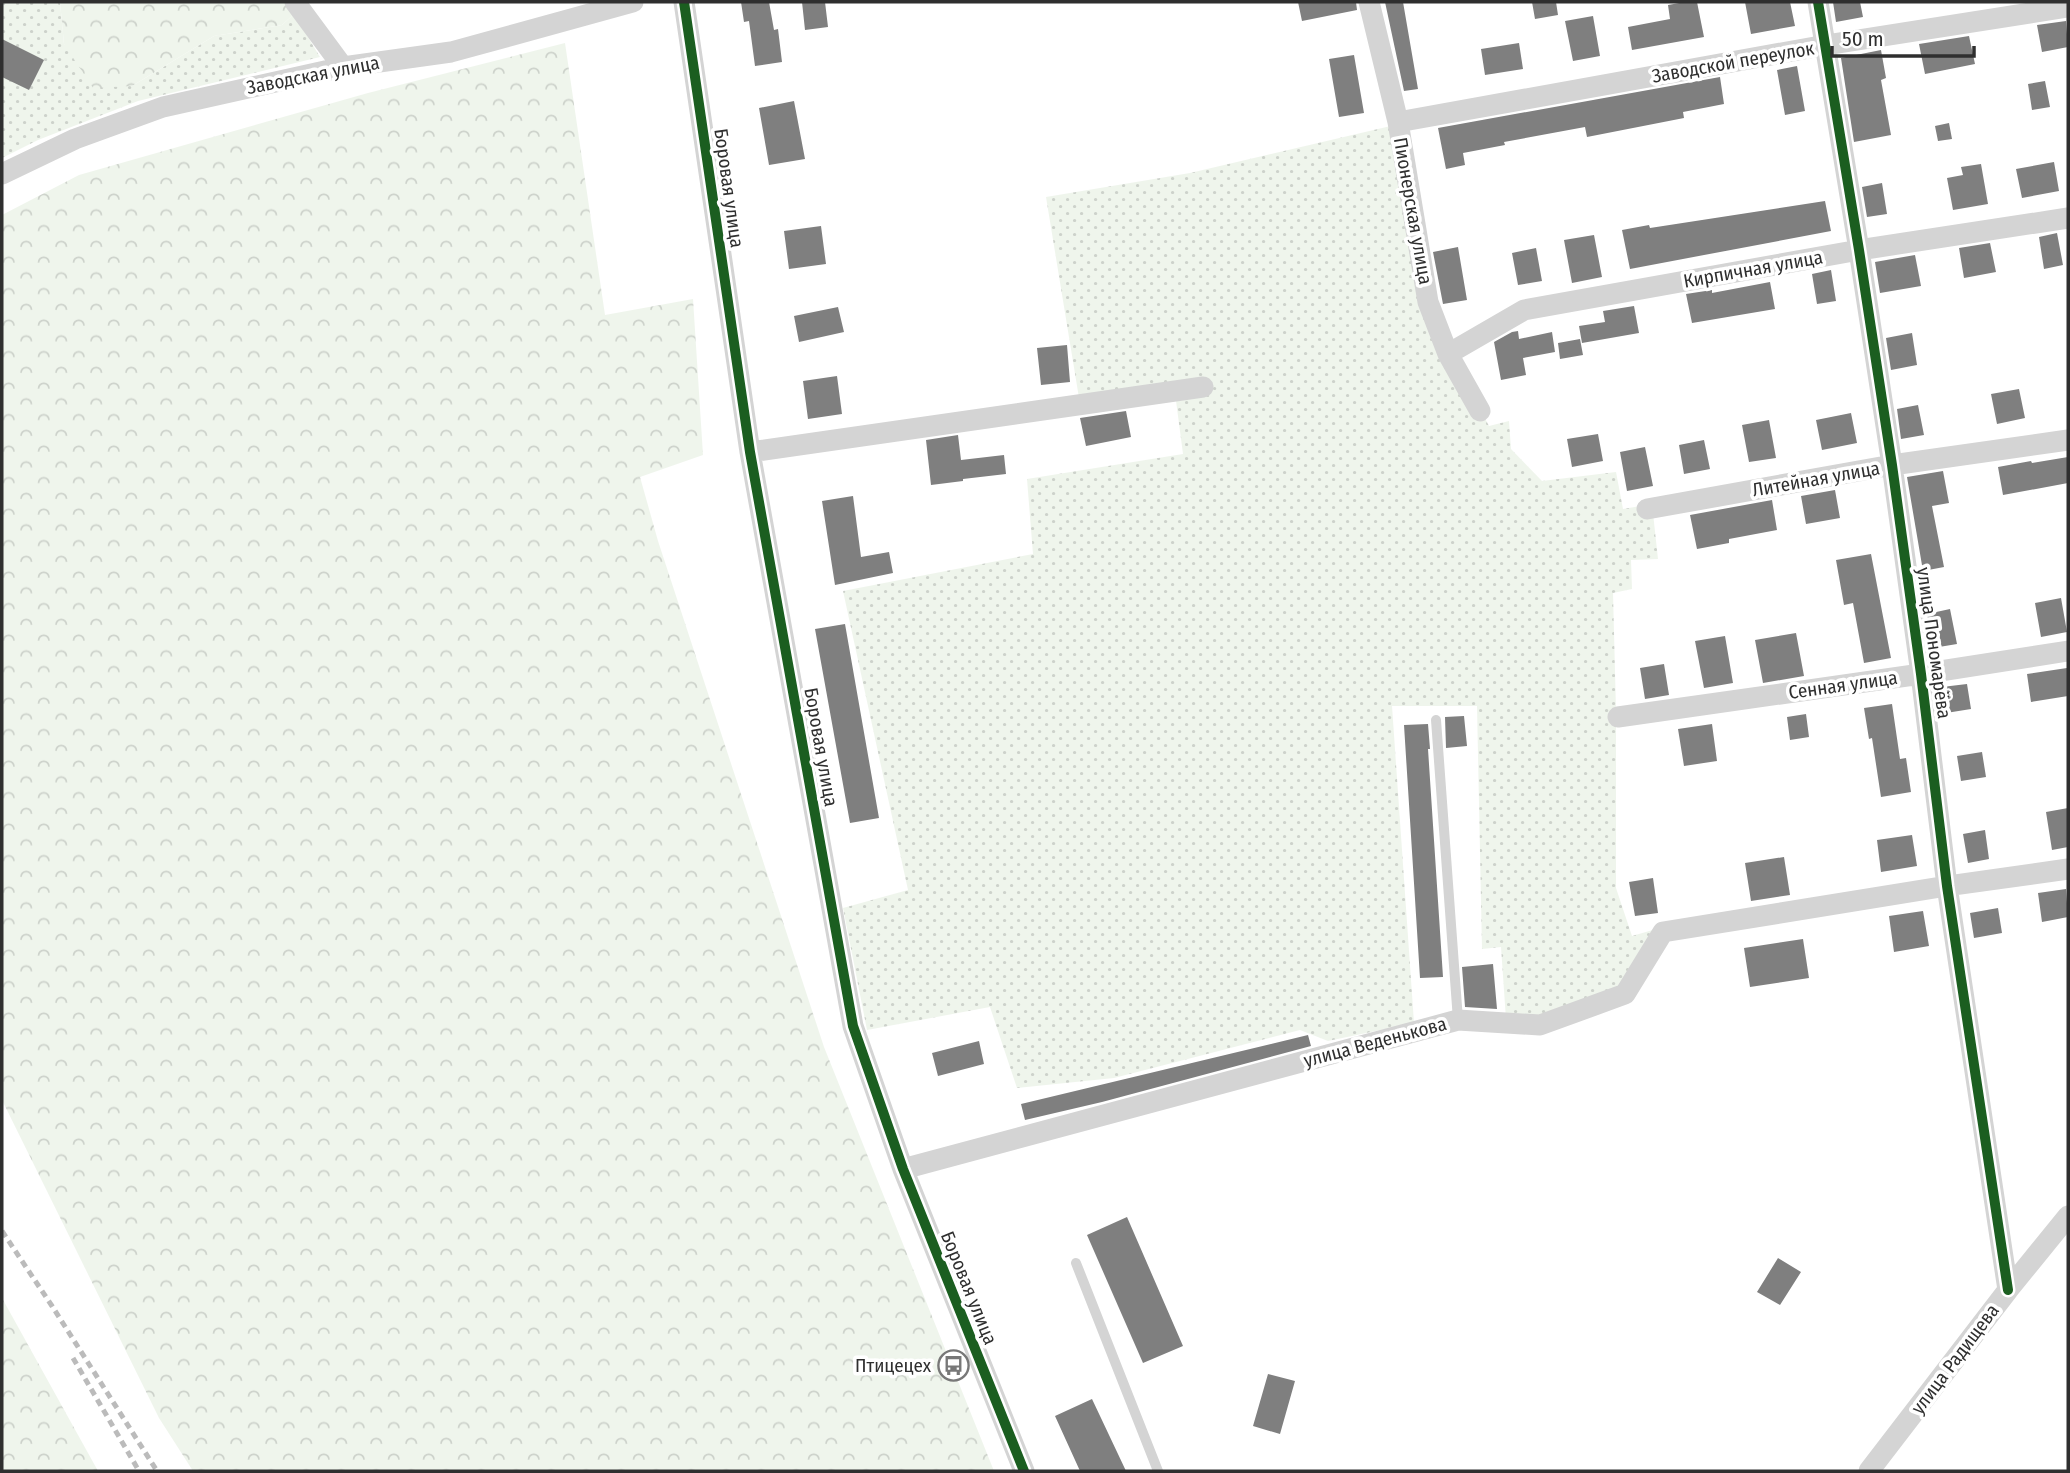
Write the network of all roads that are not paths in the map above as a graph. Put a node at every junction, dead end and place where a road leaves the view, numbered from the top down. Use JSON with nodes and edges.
{"nodes":[{"id":1,"x":295,"y":2,"type":"edge"},
{"id":2,"x":633,"y":2,"type":"edge"},
{"id":3,"x":684,"y":2,"type":"edge"},
{"id":4,"x":1369,"y":2,"type":"edge"},
{"id":5,"x":1818,"y":2,"type":"edge"},
{"id":6,"x":2068,"y":7,"type":"edge"},
{"id":7,"x":1826,"y":44,"type":"junction"},
{"id":8,"x":343,"y":67,"type":"junction"},
{"id":9,"x":1398,"y":122,"type":"junction"},
{"id":10,"x":2,"y":174,"type":"edge"},
{"id":11,"x":2068,"y":218,"type":"edge"},
{"id":12,"x":1859,"y":250,"type":"junction"},
{"id":13,"x":1448,"y":354,"type":"junction"},
{"id":14,"x":1203,"y":387,"type":"dead end"},
{"id":15,"x":1480,"y":411,"type":"dead end"},
{"id":16,"x":2068,"y":440,"type":"edge"},
{"id":17,"x":750,"y":452,"type":"junction"},
{"id":18,"x":1892,"y":466,"type":"junction"},
{"id":19,"x":1647,"y":509,"type":"dead end"},
{"id":20,"x":2068,"y":651,"type":"edge"},
{"id":21,"x":1921,"y":674,"type":"junction"},
{"id":22,"x":1618,"y":717,"type":"dead end"},
{"id":23,"x":1436,"y":720,"type":"dead end"},
{"id":24,"x":2068,"y":869,"type":"edge"},
{"id":25,"x":1947,"y":886,"type":"junction"},
{"id":26,"x":1458,"y":1020,"type":"junction"},
{"id":27,"x":903,"y":1169,"type":"junction"},
{"id":28,"x":2068,"y":1216,"type":"edge"},
{"id":29,"x":1076,"y":1263,"type":"dead end"},
{"id":30,"x":2008,"y":1290,"type":"junction"},
{"id":31,"x":1024,"y":1471,"type":"edge"},
{"id":32,"x":1158,"y":1471,"type":"edge"},
{"id":33,"x":1869,"y":1471,"type":"edge"}],
"edges":[{"from":1,"to":8,"type":"street"},
{"from":2,"to":8,"type":"street","name":"Заводская улица"},
{"from":3,"to":17,"type":"street","name":"Боровая улица"},
{"from":4,"to":9,"type":"street","name":"Пионерская улица"},
{"from":5,"to":7,"type":"street","name":"улица Пономарёва"},
{"from":6,"to":7,"type":"street","name":"Заводской переулок"},
{"from":7,"to":9,"type":"street","name":"Заводской переулок"},
{"from":7,"to":12,"type":"street","name":"улица Пономарёва"},
{"from":8,"to":10,"type":"street","name":"Заводская улица"},
{"from":9,"to":13,"type":"street","name":"Пионерская улица"},
{"from":11,"to":12,"type":"street","name":"Кирпичная улица"},
{"from":12,"to":13,"type":"street","name":"Кирпичная улица"},
{"from":12,"to":18,"type":"street","name":"улица Пономарёва"},
{"from":13,"to":15,"type":"street","name":"Пионерская улица"},
{"from":14,"to":17,"type":"street"},
{"from":16,"to":18,"type":"street","name":"Литейная улица"},
{"from":17,"to":27,"type":"street","name":"Боровая улица"},
{"from":18,"to":19,"type":"street","name":"Литейная улица"},
{"from":18,"to":21,"type":"street","name":"улица Пономарёва"},
{"from":20,"to":21,"type":"street","name":"Сенная улица"},
{"from":21,"to":22,"type":"street","name":"Сенная улица"},
{"from":21,"to":25,"type":"street","name":"улица Пономарёва"},
{"from":23,"to":26,"type":"lane"},
{"from":24,"to":25,"type":"street","name":"улица Веденькова"},
{"from":25,"to":26,"type":"street","name":"улица Веденькова"},
{"from":25,"to":30,"type":"street","name":"улица Пономарёва"},
{"from":26,"to":27,"type":"street","name":"улица Веденькова"},
{"from":27,"to":31,"type":"street","name":"Боровая улица"},
{"from":28,"to":30,"type":"street","name":"улица Радищева"},
{"from":29,"to":32,"type":"lane"},
{"from":30,"to":33,"type":"street","name":"улица Радищева"}]}
